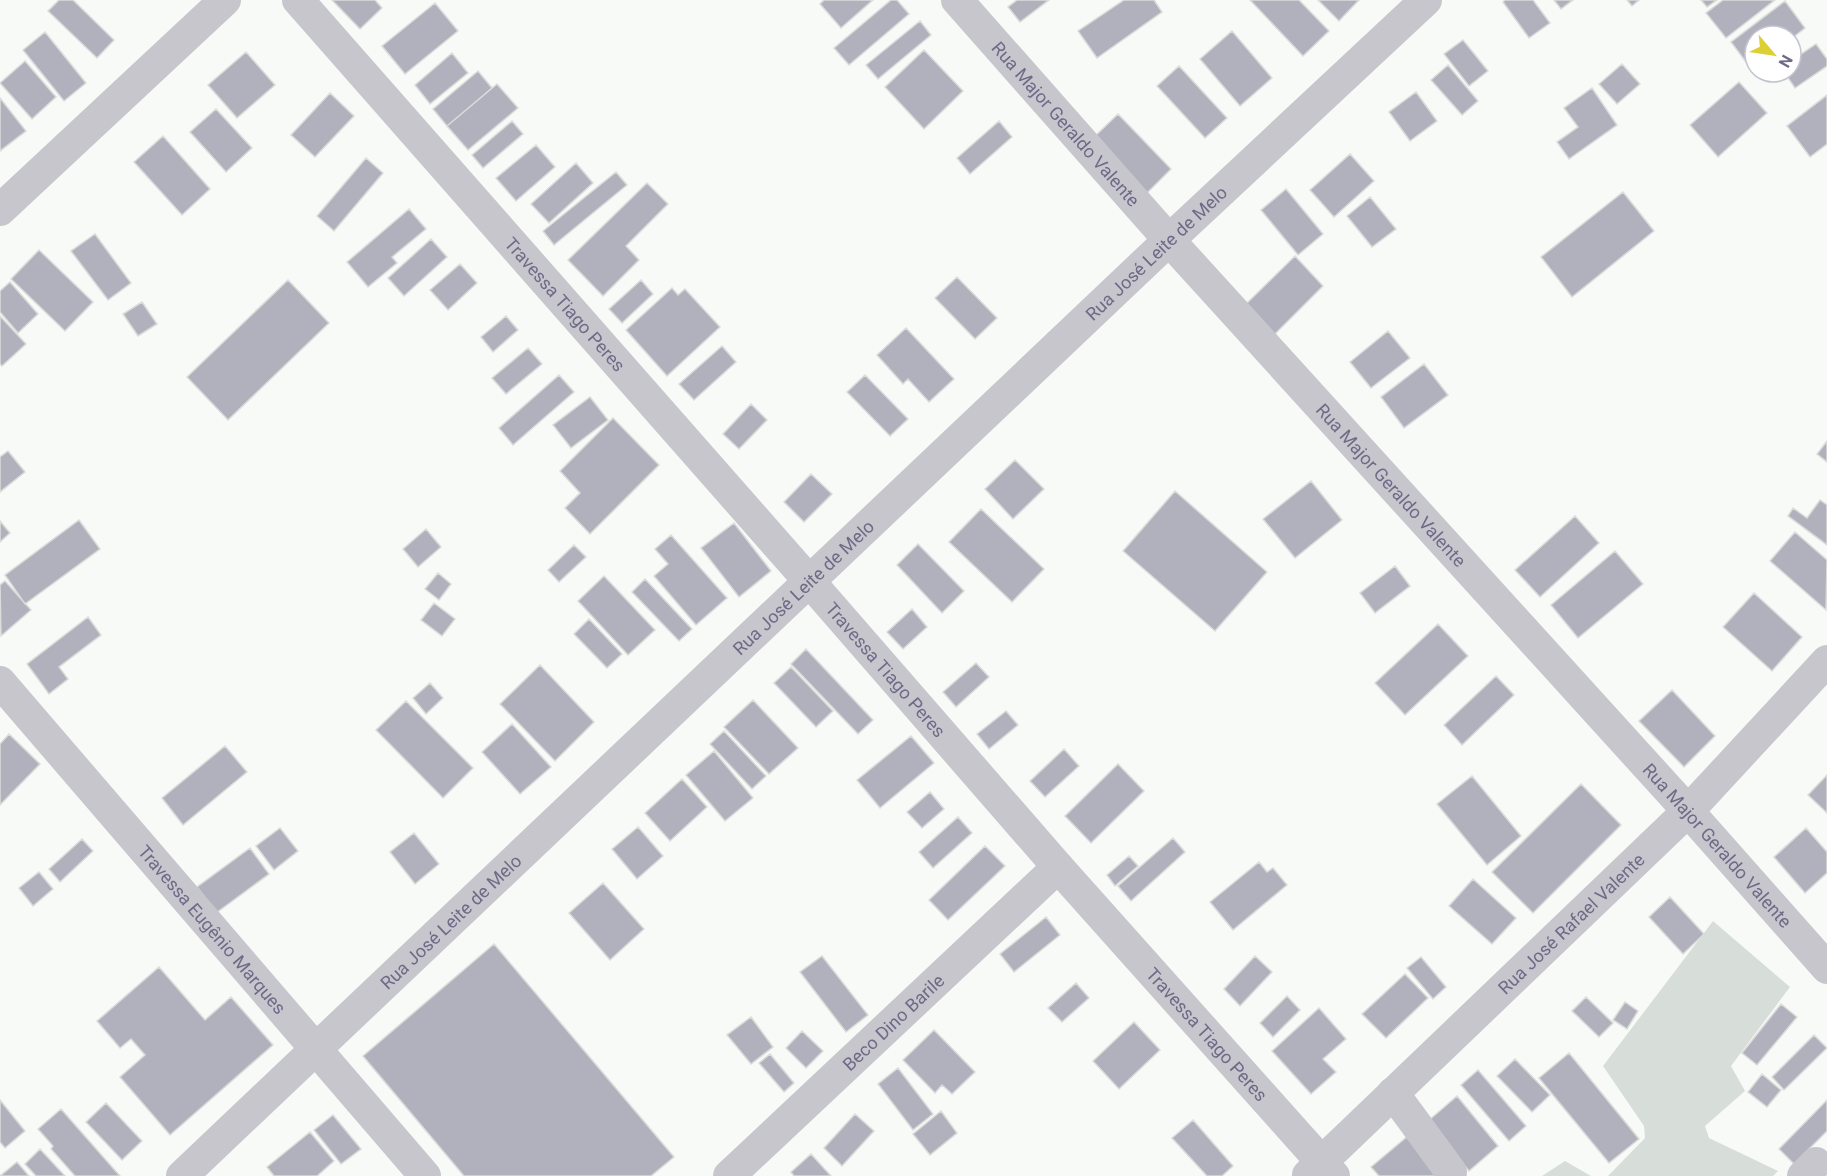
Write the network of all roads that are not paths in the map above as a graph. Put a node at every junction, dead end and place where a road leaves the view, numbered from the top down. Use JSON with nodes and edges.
{"nodes":[{"id":1,"x":225,"y":0,"type":"edge"},
{"id":2,"x":298,"y":0,"type":"edge"},
{"id":3,"x":957,"y":0,"type":"edge"},
{"id":4,"x":1426,"y":0,"type":"edge"},
{"id":5,"x":0,"y":210,"type":"edge"},
{"id":6,"x":1169,"y":240,"type":"junction"},
{"id":7,"x":810,"y":582,"type":"junction"},
{"id":8,"x":1827,"y":660,"type":"edge"},
{"id":9,"x":0,"y":682,"type":"edge"},
{"id":10,"x":1688,"y":811,"type":"junction"},
{"id":11,"x":1058,"y":867,"type":"junction"},
{"id":12,"x":1827,"y":968,"type":"edge"},
{"id":13,"x":316,"y":1048,"type":"junction"},
{"id":14,"x":1393,"y":1093,"type":"junction"},
{"id":15,"x":1321,"y":1171,"type":"edge"},
{"id":16,"x":1451,"y":1172,"type":"dead end"},
{"id":17,"x":182,"y":1176,"type":"edge"},
{"id":18,"x":425,"y":1176,"type":"edge"},
{"id":19,"x":729,"y":1176,"type":"edge"}],
"edges":[{"from":1,"to":5,"type":"street"},
{"from":2,"to":7,"type":"street","name":"Travessa Tiago Peres"},
{"from":3,"to":6,"type":"street","name":"Rua Major Geraldo Valente"},
{"from":4,"to":6,"type":"street","name":"Rua José Leite de Melo"},
{"from":6,"to":7,"type":"street","name":"Rua José Leite de Melo"},
{"from":6,"to":10,"type":"street","name":"Rua Major Geraldo Valente"},
{"from":7,"to":11,"type":"street","name":"Travessa Tiago Peres"},
{"from":7,"to":13,"type":"street","name":"Rua José Leite de Melo"},
{"from":8,"to":10,"type":"street","name":"Rua José Rafael Valente"},
{"from":9,"to":13,"type":"street","name":"Travessa Eugênio Marques"},
{"from":10,"to":12,"type":"street","name":"Rua Major Geraldo Valente"},
{"from":10,"to":14,"type":"street","name":"Rua José Rafael Valente"},
{"from":11,"to":15,"type":"street","name":"Travessa Tiago Peres"},
{"from":11,"to":19,"type":"street","name":"Beco Dino Barile"},
{"from":13,"to":17,"type":"street","name":"Rua José Leite de Melo"},
{"from":13,"to":18,"type":"street","name":"Travessa Eugênio Marques"},
{"from":14,"to":15,"type":"street","name":"Rua José Rafael Valente"},
{"from":14,"to":16,"type":"street"}]}
